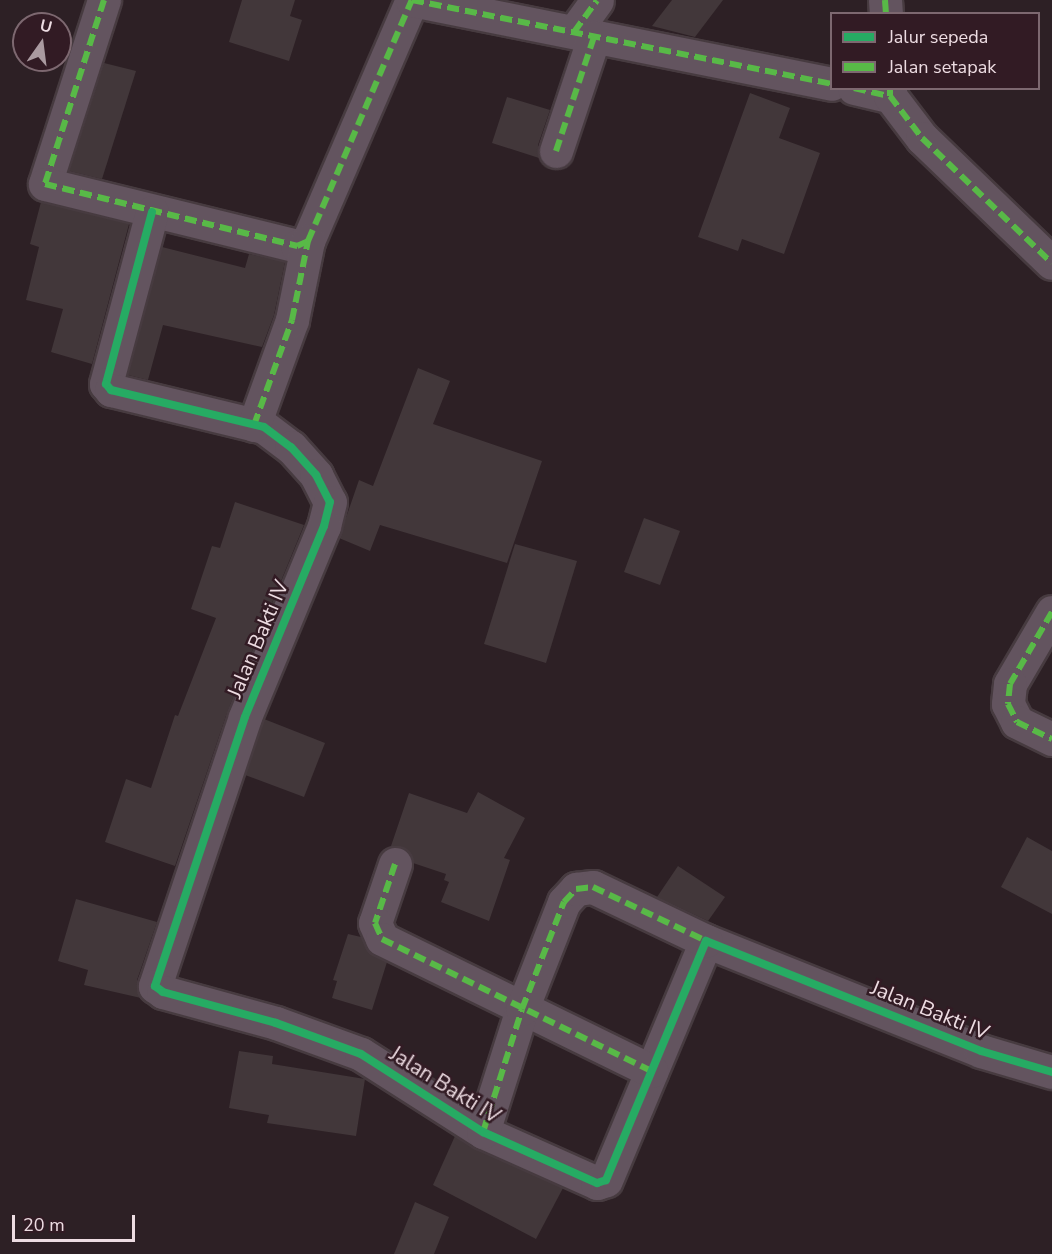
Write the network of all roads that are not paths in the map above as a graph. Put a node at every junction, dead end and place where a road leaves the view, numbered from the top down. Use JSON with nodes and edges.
{"nodes":[{"id":1,"x":104,"y":0,"type":"edge"},
{"id":2,"x":411,"y":0,"type":"edge"},
{"id":3,"x":597,"y":0,"type":"edge"},
{"id":4,"x":584,"y":34,"type":"junction"},
{"id":5,"x":830,"y":84,"type":"edge"},
{"id":6,"x":872,"y":90,"type":"edge"},
{"id":7,"x":890,"y":92,"type":"edge"},
{"id":8,"x":556,"y":151,"type":"dead end"},
{"id":9,"x":152,"y":212,"type":"junction"},
{"id":10,"x":308,"y":241,"type":"junction"},
{"id":11,"x":1052,"y":262,"type":"edge"},
{"id":12,"x":254,"y":425,"type":"junction"},
{"id":13,"x":1052,"y":612,"type":"edge"},
{"id":14,"x":1052,"y":740,"type":"edge"},
{"id":15,"x":394,"y":864,"type":"dead end"},
{"id":16,"x":706,"y":941,"type":"junction"},
{"id":17,"x":522,"y":1009,"type":"junction"},
{"id":18,"x":651,"y":1071,"type":"junction"},
{"id":19,"x":1052,"y":1071,"type":"edge"},
{"id":20,"x":483,"y":1132,"type":"junction"}],
"edges":[{"from":1,"to":9,"type":"street"},
{"from":2,"to":4,"type":"street"},
{"from":2,"to":10,"type":"street"},
{"from":3,"to":4,"type":"street"},
{"from":4,"to":5,"type":"street"},
{"from":4,"to":8,"type":"street"},
{"from":6,"to":7,"type":"street"},
{"from":7,"to":11,"type":"street"},
{"from":9,"to":10,"type":"street"},
{"from":9,"to":12,"type":"street"},
{"from":10,"to":12,"type":"street"},
{"from":12,"to":20,"type":"street","name":"Jalan Bakti IV"},
{"from":13,"to":14,"type":"street"},
{"from":15,"to":17,"type":"street"},
{"from":16,"to":17,"type":"street"},
{"from":16,"to":18,"type":"street","name":"Jalan Bakti IV"},
{"from":16,"to":19,"type":"street","name":"Jalan Bakti IV"},
{"from":17,"to":18,"type":"street"},
{"from":17,"to":20,"type":"street"},
{"from":18,"to":20,"type":"street","name":"Jalan Bakti IV"}]}
